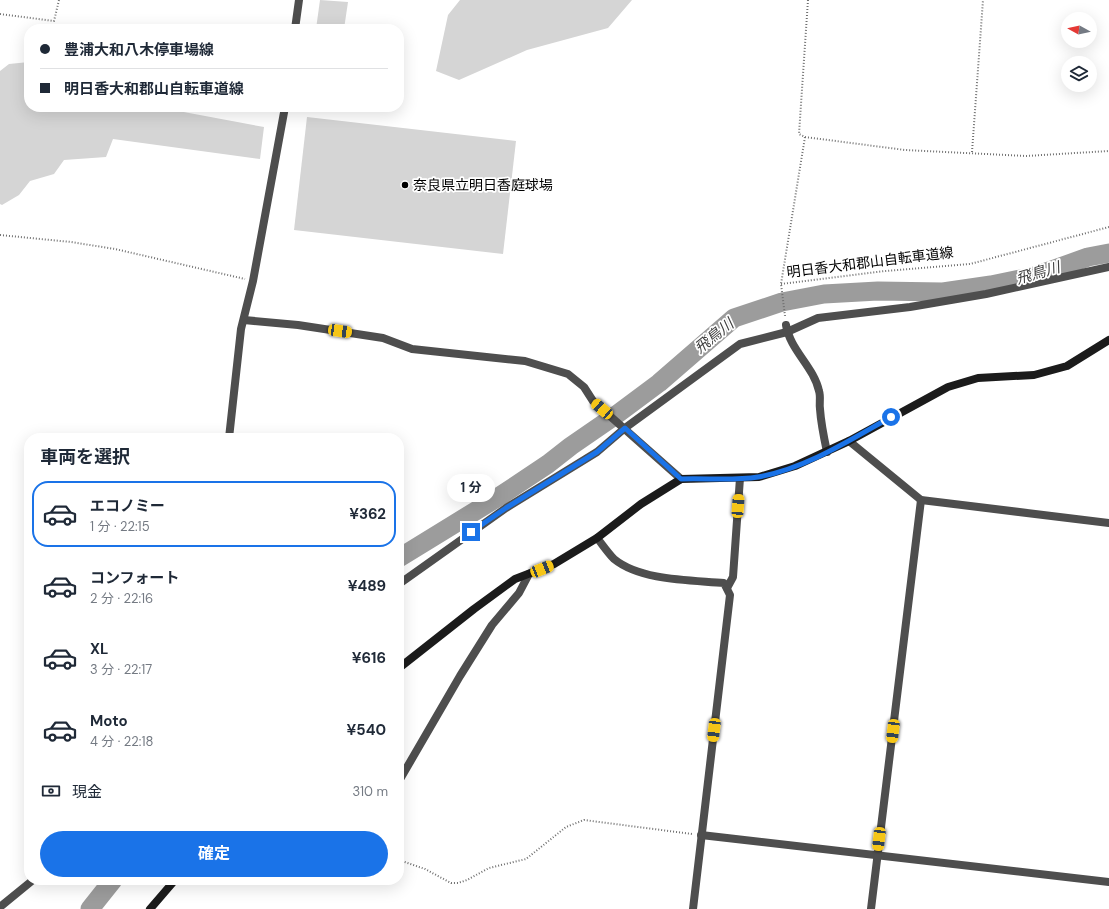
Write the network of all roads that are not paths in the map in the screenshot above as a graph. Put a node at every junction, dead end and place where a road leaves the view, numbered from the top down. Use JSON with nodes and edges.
{"nodes":[{"id":1,"x":299,"y":0,"type":"edge"},
{"id":2,"x":296,"y":24,"type":"edge"},
{"id":3,"x":284,"y":112,"type":"edge"},
{"id":4,"x":1109,"y":267,"type":"edge"},
{"id":5,"x":244,"y":320,"type":"junction"},
{"id":6,"x":787,"y":328,"type":"junction"},
{"id":7,"x":1109,"y":340,"type":"edge"},
{"id":8,"x":623,"y":426,"type":"junction"},
{"id":9,"x":230,"y":433,"type":"edge"},
{"id":10,"x":849,"y":441,"type":"junction"},
{"id":11,"x":827,"y":452,"type":"junction"},
{"id":12,"x":740,"y":478,"type":"junction"},
{"id":13,"x":681,"y":479,"type":"junction"},
{"id":14,"x":922,"y":500,"type":"junction"},
{"id":15,"x":1109,"y":523,"type":"edge"},
{"id":16,"x":597,"y":538,"type":"junction"},
{"id":17,"x":529,"y":574,"type":"junction"},
{"id":18,"x":404,"y":580,"type":"edge"},
{"id":19,"x":727,"y":588,"type":"junction"},
{"id":20,"x":404,"y":664,"type":"edge"},
{"id":21,"x":404,"y":771,"type":"edge"},
{"id":22,"x":701,"y":835,"type":"junction"},
{"id":23,"x":877,"y":854,"type":"junction"},
{"id":24,"x":1109,"y":882,"type":"edge"},
{"id":25,"x":27,"y":885,"type":"edge"},
{"id":26,"x":171,"y":885,"type":"edge"},
{"id":27,"x":0,"y":907,"type":"edge"},
{"id":28,"x":150,"y":909,"type":"edge"},
{"id":29,"x":693,"y":909,"type":"edge"},
{"id":30,"x":871,"y":909,"type":"edge"}],
"edges":[{"from":1,"to":2,"type":"street"},
{"from":3,"to":5,"type":"street"},
{"from":4,"to":6,"type":"street"},
{"from":5,"to":8,"type":"street"},
{"from":5,"to":9,"type":"street"},
{"from":6,"to":8,"type":"street"},
{"from":6,"to":11,"type":"street"},
{"from":7,"to":10,"type":"main road"},
{"from":8,"to":13,"type":"street"},
{"from":8,"to":18,"type":"street"},
{"from":10,"to":11,"type":"main road"},
{"from":10,"to":14,"type":"street"},
{"from":11,"to":12,"type":"main road"},
{"from":12,"to":13,"type":"main road"},
{"from":12,"to":19,"type":"street"},
{"from":13,"to":16,"type":"main road"},
{"from":14,"to":15,"type":"street"},
{"from":14,"to":23,"type":"street"},
{"from":16,"to":17,"type":"main road"},
{"from":16,"to":19,"type":"street"},
{"from":17,"to":20,"type":"main road"},
{"from":17,"to":21,"type":"street"},
{"from":19,"to":22,"type":"street"},
{"from":22,"to":23,"type":"street"},
{"from":22,"to":29,"type":"street"},
{"from":23,"to":24,"type":"street"},
{"from":23,"to":30,"type":"street"},
{"from":25,"to":27,"type":"street"},
{"from":26,"to":28,"type":"main road"}]}
